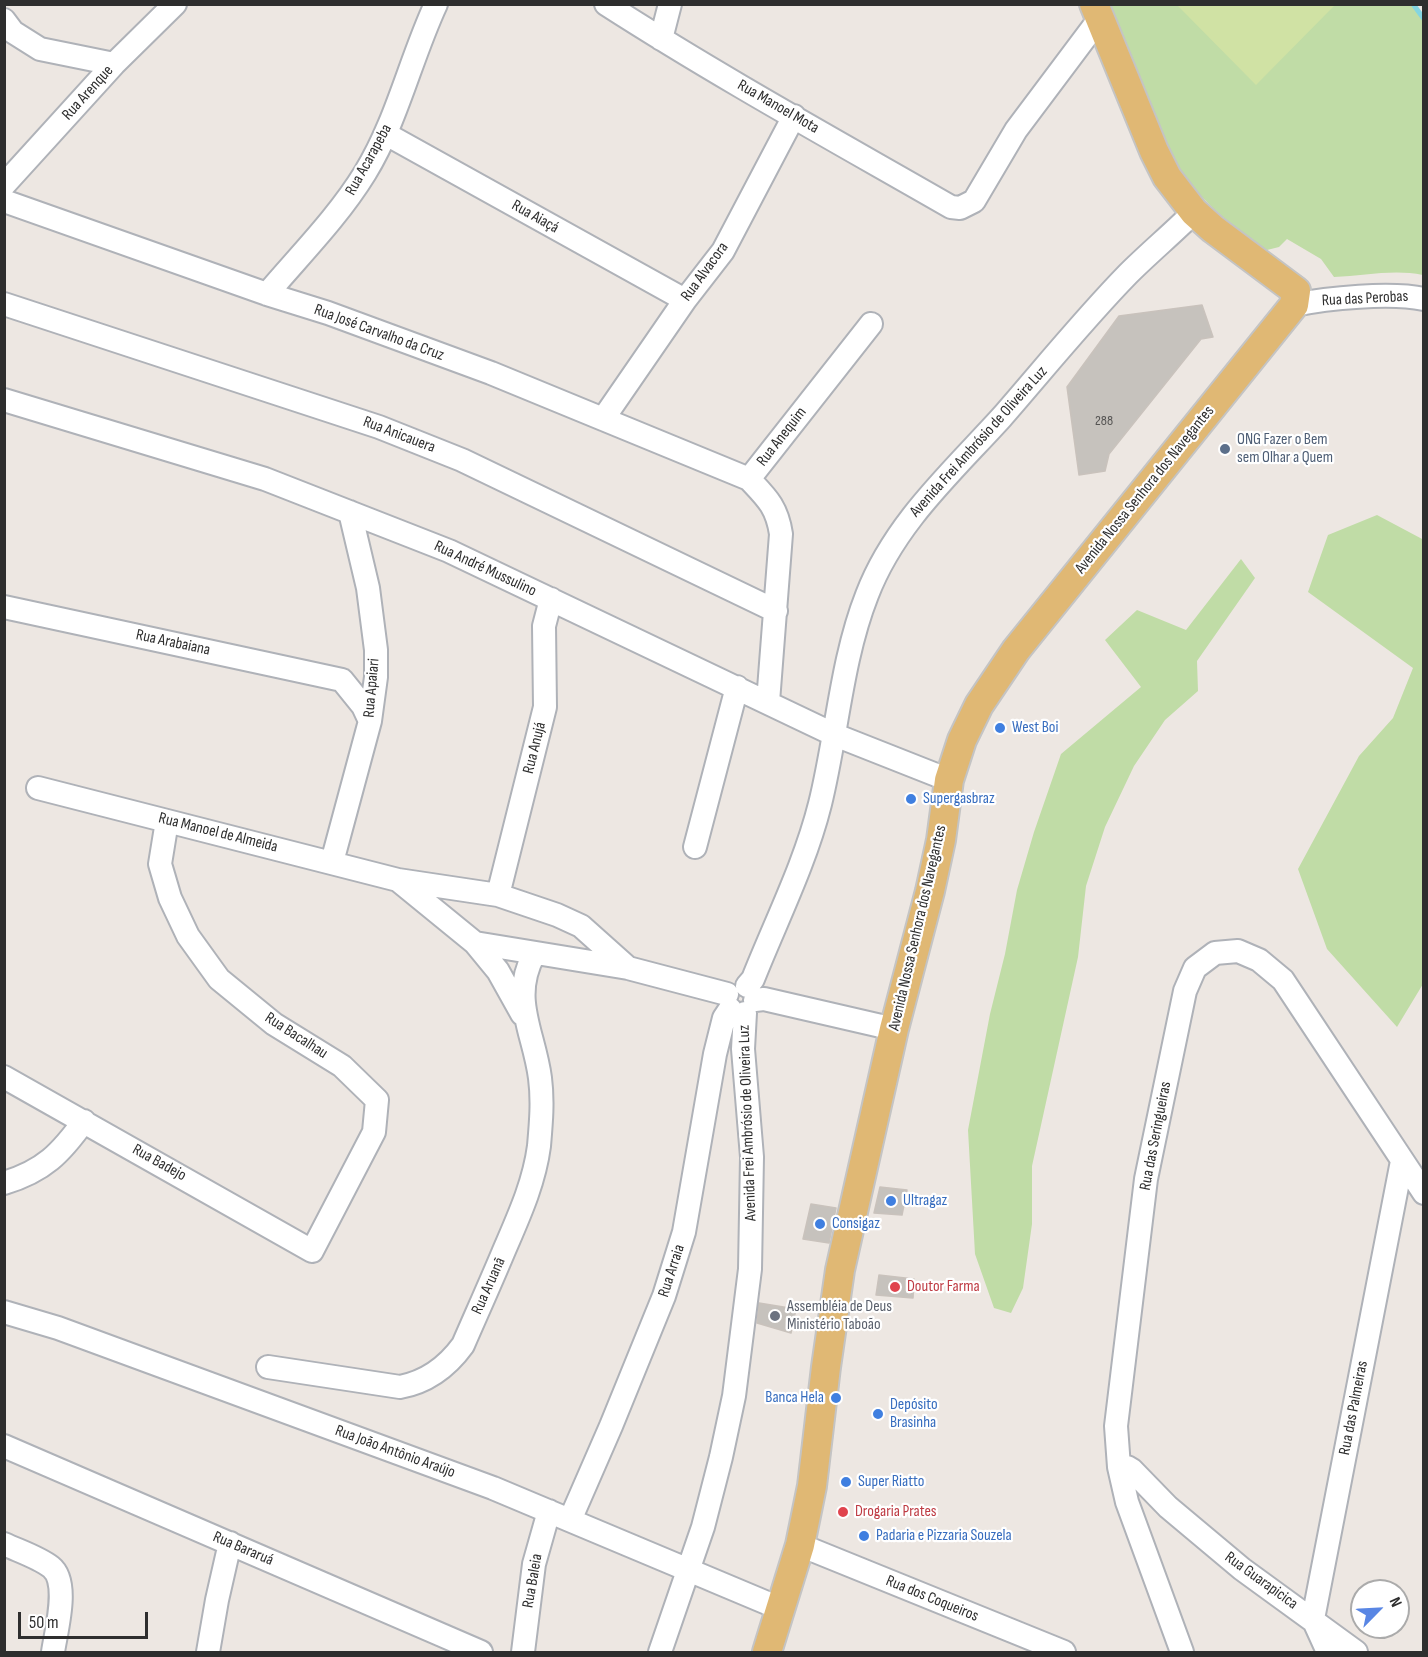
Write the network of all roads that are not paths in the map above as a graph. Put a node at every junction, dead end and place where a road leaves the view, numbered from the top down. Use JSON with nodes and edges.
{"nodes":[{"id":1,"x":175,"y":4,"type":"edge"},
{"id":2,"x":436,"y":4,"type":"edge"},
{"id":3,"x":606,"y":4,"type":"edge"},
{"id":4,"x":670,"y":4,"type":"edge"},
{"id":5,"x":1090,"y":15,"type":"edge"},
{"id":6,"x":4,"y":21,"type":"edge"},
{"id":7,"x":660,"y":39,"type":"junction"},
{"id":8,"x":114,"y":64,"type":"junction"},
{"id":9,"x":794,"y":116,"type":"junction"},
{"id":10,"x":386,"y":134,"type":"junction"},
{"id":11,"x":4,"y":185,"type":"edge"},
{"id":12,"x":4,"y":201,"type":"edge"},
{"id":13,"x":1188,"y":218,"type":"junction"},
{"id":14,"x":267,"y":294,"type":"junction"},
{"id":15,"x":1424,"y":299,"type":"edge"},
{"id":16,"x":685,"y":300,"type":"junction"},
{"id":17,"x":1299,"y":300,"type":"junction"},
{"id":18,"x":4,"y":304,"type":"edge"},
{"id":19,"x":871,"y":324,"type":"dead end"},
{"id":20,"x":4,"y":399,"type":"edge"},
{"id":21,"x":603,"y":419,"type":"junction"},
{"id":22,"x":749,"y":479,"type":"junction"},
{"id":23,"x":350,"y":512,"type":"junction"},
{"id":24,"x":550,"y":599,"type":"junction"},
{"id":25,"x":4,"y":607,"type":"edge"},
{"id":26,"x":776,"y":611,"type":"junction"},
{"id":27,"x":376,"y":650,"type":"junction"},
{"id":28,"x":342,"y":680,"type":"junction"},
{"id":29,"x":737,"y":687,"type":"junction"},
{"id":30,"x":768,"y":702,"type":"junction"},
{"id":31,"x":370,"y":721,"type":"junction"},
{"id":32,"x":836,"y":735,"type":"junction"},
{"id":33,"x":949,"y":780,"type":"junction"},
{"id":34,"x":38,"y":788,"type":"dead end"},
{"id":35,"x":167,"y":821,"type":"junction"},
{"id":36,"x":695,"y":847,"type":"dead end"},
{"id":37,"x":332,"y":862,"type":"junction"},
{"id":38,"x":398,"y":880,"type":"junction"},
{"id":39,"x":498,"y":895,"type":"junction"},
{"id":40,"x":475,"y":943,"type":"junction"},
{"id":41,"x":534,"y":954,"type":"junction"},
{"id":42,"x":628,"y":968,"type":"junction"},
{"id":43,"x":741,"y":1001,"type":"junction"},
{"id":44,"x":526,"y":1020,"type":"junction"},
{"id":45,"x":894,"y":1029,"type":"junction"},
{"id":46,"x":4,"y":1077,"type":"edge"},
{"id":47,"x":84,"y":1121,"type":"junction"},
{"id":48,"x":1402,"y":1161,"type":"junction"},
{"id":49,"x":4,"y":1183,"type":"edge"},
{"id":50,"x":1424,"y":1192,"type":"edge"},
{"id":51,"x":312,"y":1251,"type":"joint"},
{"id":52,"x":4,"y":1312,"type":"edge"},
{"id":53,"x":268,"y":1367,"type":"dead end"},
{"id":54,"x":4,"y":1446,"type":"edge"},
{"id":55,"x":1119,"y":1467,"type":"junction"},
{"id":56,"x":1168,"y":1507,"type":"junction"},
{"id":57,"x":549,"y":1511,"type":"junction"},
{"id":58,"x":570,"y":1520,"type":"junction"},
{"id":59,"x":1137,"y":1531,"type":"junction"},
{"id":60,"x":230,"y":1543,"type":"junction"},
{"id":61,"x":4,"y":1544,"type":"edge"},
{"id":62,"x":800,"y":1545,"type":"junction"},
{"id":63,"x":689,"y":1569,"type":"junction"},
{"id":64,"x":779,"y":1608,"type":"junction"},
{"id":65,"x":1313,"y":1619,"type":"junction"},
{"id":66,"x":53,"y":1653,"type":"edge"},
{"id":67,"x":208,"y":1653,"type":"edge"},
{"id":68,"x":481,"y":1653,"type":"edge"},
{"id":69,"x":522,"y":1653,"type":"edge"},
{"id":70,"x":660,"y":1653,"type":"edge"},
{"id":71,"x":766,"y":1653,"type":"edge"},
{"id":72,"x":1065,"y":1653,"type":"edge"},
{"id":73,"x":1182,"y":1653,"type":"edge"},
{"id":74,"x":1328,"y":1653,"type":"edge"},
{"id":75,"x":1356,"y":1653,"type":"edge"}],
"edges":[{"from":1,"to":8,"type":"street","name":"Rua Arenque"},
{"from":2,"to":10,"type":"street","name":"Rua Acarapeba"},
{"from":3,"to":7,"type":"street","name":"Rua Manoel Mota"},
{"from":4,"to":7,"type":"street"},
{"from":5,"to":9,"type":"street","name":"Rua Manoel Mota"},
{"from":5,"to":13,"type":"main road"},
{"from":6,"to":8,"type":"street"},
{"from":7,"to":9,"type":"street","name":"Rua Manoel Mota"},
{"from":8,"to":11,"type":"street","name":"Rua Arenque"},
{"from":9,"to":16,"type":"street","name":"Rua Alvacora"},
{"from":10,"to":14,"type":"street","name":"Rua Acarapeba"},
{"from":10,"to":16,"type":"street","name":"Rua Aiaçá"},
{"from":12,"to":14,"type":"street","name":"Rua José Carvalho da Cruz"},
{"from":13,"to":17,"type":"main road"},
{"from":13,"to":32,"type":"street","name":"Avenida Frei Ambrósio de Oliveira Luz"},
{"from":14,"to":21,"type":"street","name":"Rua José Carvalho da Cruz"},
{"from":15,"to":17,"type":"street","name":"Rua das Perobas"},
{"from":16,"to":21,"type":"street","name":"Rua Alvacora"},
{"from":17,"to":33,"type":"main road","name":"Avenida Nossa Senhora dos Navegantes"},
{"from":18,"to":26,"type":"street","name":"Rua Anicauera"},
{"from":19,"to":22,"type":"street","name":"Rua Anequim"},
{"from":20,"to":23,"type":"street","name":"Rua André Mussulino"},
{"from":21,"to":22,"type":"street","name":"Rua José Carvalho da Cruz"},
{"from":22,"to":26,"type":"street","name":"Rua Anequim"},
{"from":23,"to":24,"type":"street","name":"Rua André Mussulino"},
{"from":23,"to":27,"type":"street","name":"Rua Apaiari"},
{"from":24,"to":29,"type":"street","name":"Rua André Mussulino"},
{"from":24,"to":39,"type":"street","name":"Rua Anujá"},
{"from":25,"to":28,"type":"street","name":"Rua Arabaiana"},
{"from":26,"to":30,"type":"street","name":"Rua Anequim"},
{"from":27,"to":28,"type":"street"},
{"from":27,"to":31,"type":"street","name":"Rua Apaiari"},
{"from":28,"to":31,"type":"street"},
{"from":29,"to":30,"type":"street","name":"Rua André Mussulino"},
{"from":29,"to":36,"type":"street"},
{"from":30,"to":32,"type":"street","name":"Rua André Mussulino"},
{"from":31,"to":37,"type":"street","name":"Rua Apaiari"},
{"from":32,"to":33,"type":"street","name":"Rua André Mussulino"},
{"from":32,"to":43,"type":"street","name":"Avenida Frei Ambrósio de Oliveira Luz"},
{"from":33,"to":45,"type":"main road","name":"Avenida Nossa Senhora dos Navegantes"},
{"from":34,"to":35,"type":"street","name":"Rua Manoel de Almeida"},
{"from":35,"to":37,"type":"street","name":"Rua Manoel de Almeida"},
{"from":35,"to":51,"type":"street","name":"Rua Bacalhau"},
{"from":37,"to":38,"type":"street","name":"Rua Manoel de Almeida"},
{"from":38,"to":39,"type":"street","name":"Rua Manoel de Almeida"},
{"from":38,"to":40,"type":"street","name":"Rua Manoel de Almeida"},
{"from":39,"to":42,"type":"street","name":"Rua Manoel de Almeida"},
{"from":40,"to":41,"type":"street","name":"Rua Manoel de Almeida"},
{"from":40,"to":44,"type":"street","name":"Rua Aruanã"},
{"from":41,"to":42,"type":"street","name":"Rua Manoel de Almeida"},
{"from":41,"to":44,"type":"street","name":"Rua Aruanã"},
{"from":42,"to":43,"type":"street","name":"Rua Manoel de Almeida"},
{"from":43,"to":45,"type":"street","name":"Rua Manoel de Almeida"},
{"from":43,"to":58,"type":"street","name":"Rua Arraia"},
{"from":43,"to":63,"type":"street","name":"Avenida Frei Ambrósio de Oliveira Luz"},
{"from":44,"to":53,"type":"street","name":"Rua Aruanã"},
{"from":45,"to":62,"type":"main road","name":"Avenida Nossa Senhora dos Navegantes"},
{"from":46,"to":47,"type":"street","name":"Rua Badejo"},
{"from":47,"to":49,"type":"street"},
{"from":47,"to":51,"type":"street","name":"Rua Badejo"},
{"from":48,"to":50,"type":"street","name":"Rua das Seringueiras"},
{"from":48,"to":55,"type":"street","name":"Rua das Seringueiras"},
{"from":48,"to":65,"type":"street","name":"Rua das Palmeiras"},
{"from":52,"to":57,"type":"street","name":"Rua João Antônio Araújo"},
{"from":54,"to":60,"type":"street","name":"Rua Bararuá"},
{"from":55,"to":56,"type":"street","name":"Rua Guarapicica"},
{"from":55,"to":59,"type":"street","name":"Rua das Seringueiras"},
{"from":56,"to":59,"type":"street"},
{"from":56,"to":65,"type":"street","name":"Rua Guarapicica"},
{"from":57,"to":58,"type":"street","name":"Rua João Antônio Araújo"},
{"from":57,"to":69,"type":"street","name":"Rua Baleia"},
{"from":58,"to":63,"type":"street","name":"Rua João Antônio Araújo"},
{"from":59,"to":73,"type":"street","name":"Rua das Seringueiras"},
{"from":60,"to":67,"type":"street"},
{"from":60,"to":68,"type":"street","name":"Rua Bararuá"},
{"from":61,"to":66,"type":"street"},
{"from":62,"to":64,"type":"main road","name":"Avenida Nossa Senhora dos Navegantes"},
{"from":62,"to":72,"type":"street","name":"Rua dos Coqueiros"},
{"from":63,"to":64,"type":"street","name":"Rua João Antônio Araújo"},
{"from":63,"to":70,"type":"street","name":"Avenida Frei Ambrósio de Oliveira Luz"},
{"from":64,"to":71,"type":"main road","name":"Avenida Nossa Senhora dos Navegantes"},
{"from":65,"to":74,"type":"street"},
{"from":65,"to":75,"type":"street","name":"Rua Guarapicica"}]}
